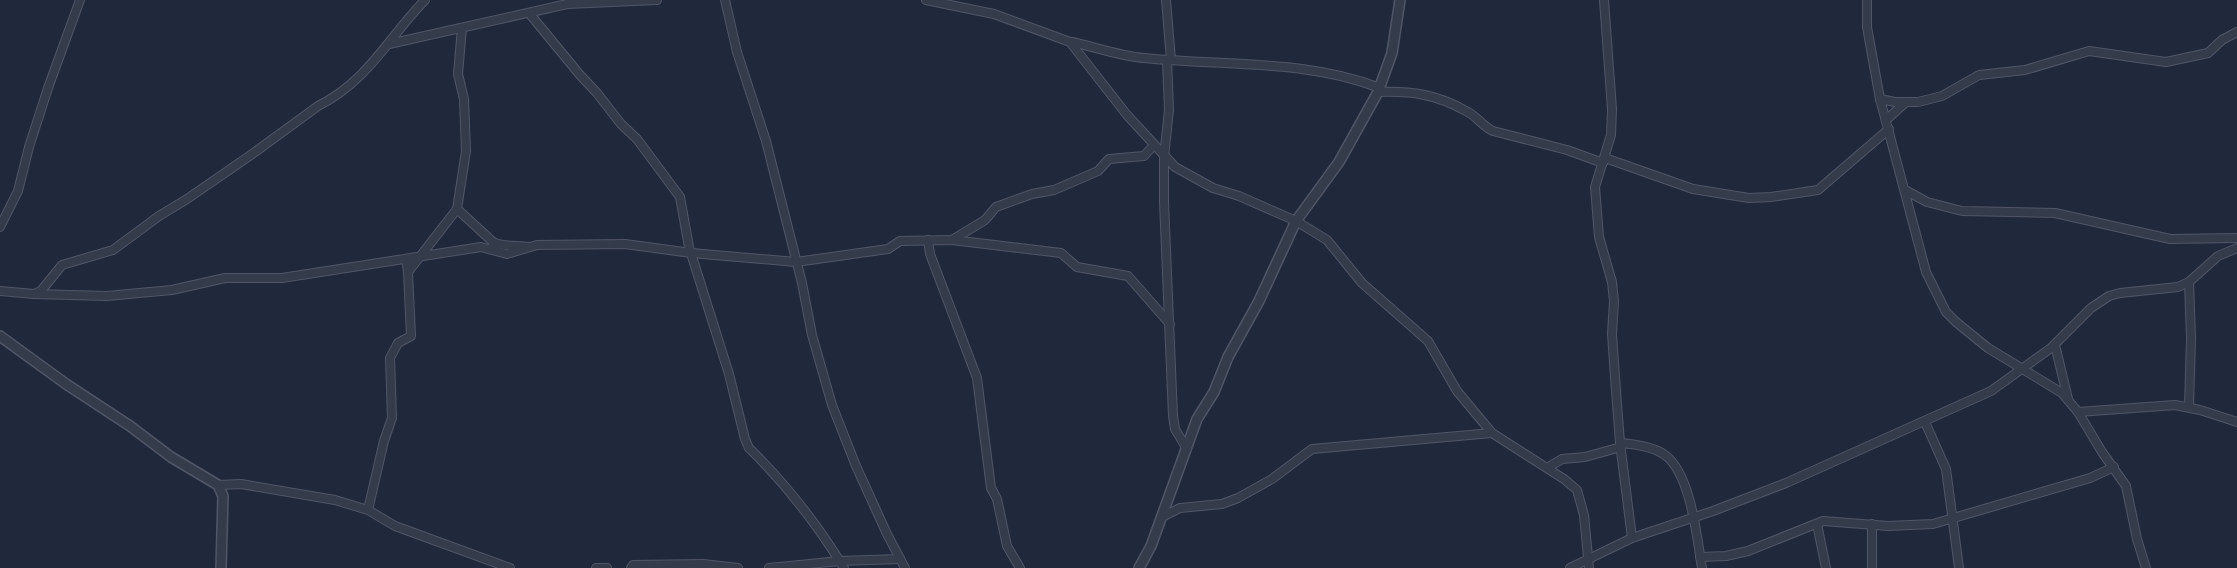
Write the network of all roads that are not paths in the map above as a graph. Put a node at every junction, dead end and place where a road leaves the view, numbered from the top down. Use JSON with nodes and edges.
{"nodes":[{"id":1,"x":80,"y":0,"type":"edge"},
{"id":2,"x":425,"y":0,"type":"edge"},
{"id":3,"x":657,"y":0,"type":"edge"},
{"id":4,"x":725,"y":0,"type":"edge"},
{"id":5,"x":926,"y":0,"type":"edge"},
{"id":6,"x":1166,"y":0,"type":"edge"},
{"id":7,"x":1400,"y":0,"type":"edge"},
{"id":8,"x":1604,"y":0,"type":"edge"},
{"id":9,"x":1867,"y":0,"type":"edge"},
{"id":10,"x":529,"y":13,"type":"junction"},
{"id":11,"x":462,"y":28,"type":"junction"},
{"id":12,"x":2237,"y":32,"type":"edge"},
{"id":13,"x":1070,"y":42,"type":"junction"},
{"id":14,"x":389,"y":44,"type":"junction"},
{"id":15,"x":1169,"y":60,"type":"junction"},
{"id":16,"x":1379,"y":90,"type":"junction"},
{"id":17,"x":1880,"y":99,"type":"junction"},
{"id":18,"x":1906,"y":102,"type":"junction"},
{"id":19,"x":1886,"y":120,"type":"junction"},
{"id":20,"x":1889,"y":129,"type":"junction"},
{"id":21,"x":1154,"y":145,"type":"junction"},
{"id":22,"x":1164,"y":157,"type":"junction"},
{"id":23,"x":1604,"y":161,"type":"junction"},
{"id":24,"x":1905,"y":190,"type":"junction"},
{"id":25,"x":457,"y":209,"type":"junction"},
{"id":26,"x":1296,"y":221,"type":"junction"},
{"id":27,"x":0,"y":227,"type":"edge"},
{"id":28,"x":2237,"y":238,"type":"edge"},
{"id":29,"x":928,"y":240,"type":"junction"},
{"id":30,"x":952,"y":240,"type":"junction"},
{"id":31,"x":493,"y":246,"type":"junction"},
{"id":32,"x":2237,"y":248,"type":"edge"},
{"id":33,"x":691,"y":253,"type":"junction"},
{"id":34,"x":420,"y":256,"type":"junction"},
{"id":35,"x":405,"y":259,"type":"junction"},
{"id":36,"x":796,"y":262,"type":"junction"},
{"id":37,"x":408,"y":272,"type":"junction"},
{"id":38,"x":2189,"y":282,"type":"junction"},
{"id":39,"x":0,"y":291,"type":"edge"},
{"id":40,"x":34,"y":294,"type":"junction"},
{"id":41,"x":1170,"y":324,"type":"junction"},
{"id":42,"x":0,"y":336,"type":"edge"},
{"id":43,"x":2055,"y":345,"type":"junction"},
{"id":44,"x":2022,"y":368,"type":"junction"},
{"id":45,"x":2069,"y":400,"type":"junction"},
{"id":46,"x":2189,"y":407,"type":"junction"},
{"id":47,"x":2078,"y":412,"type":"junction"},
{"id":48,"x":1925,"y":422,"type":"junction"},
{"id":49,"x":2237,"y":422,"type":"edge"},
{"id":50,"x":1492,"y":433,"type":"junction"},
{"id":51,"x":1621,"y":445,"type":"junction"},
{"id":52,"x":1187,"y":449,"type":"junction"},
{"id":53,"x":2114,"y":467,"type":"junction"},
{"id":54,"x":1547,"y":468,"type":"junction"},
{"id":55,"x":218,"y":485,"type":"junction"},
{"id":56,"x":369,"y":510,"type":"junction"},
{"id":57,"x":1694,"y":516,"type":"junction"},
{"id":58,"x":1160,"y":518,"type":"junction"},
{"id":59,"x":1952,"y":518,"type":"junction"},
{"id":60,"x":1817,"y":524,"type":"junction"},
{"id":61,"x":1872,"y":524,"type":"junction"},
{"id":62,"x":1632,"y":538,"type":"junction"},
{"id":63,"x":1700,"y":558,"type":"junction"},
{"id":64,"x":900,"y":559,"type":"junction"},
{"id":65,"x":842,"y":564,"type":"edge"},
{"id":66,"x":1589,"y":564,"type":"edge"},
{"id":67,"x":802,"y":566,"type":"edge"},
{"id":68,"x":220,"y":568,"type":"edge"},
{"id":69,"x":510,"y":568,"type":"edge"},
{"id":70,"x":596,"y":568,"type":"edge"},
{"id":71,"x":607,"y":568,"type":"edge"},
{"id":72,"x":631,"y":568,"type":"edge"},
{"id":73,"x":738,"y":568,"type":"edge"},
{"id":74,"x":769,"y":568,"type":"edge"},
{"id":75,"x":905,"y":568,"type":"edge"},
{"id":76,"x":1020,"y":568,"type":"edge"},
{"id":77,"x":1139,"y":568,"type":"edge"},
{"id":78,"x":1570,"y":568,"type":"edge"},
{"id":79,"x":1702,"y":568,"type":"edge"},
{"id":80,"x":1826,"y":568,"type":"edge"},
{"id":81,"x":1872,"y":568,"type":"edge"},
{"id":82,"x":1959,"y":568,"type":"edge"},
{"id":83,"x":2146,"y":568,"type":"edge"}],
"edges":[{"from":1,"to":27,"type":"street"},
{"from":2,"to":14,"type":"street"},
{"from":3,"to":10,"type":"street"},
{"from":4,"to":36,"type":"street"},
{"from":5,"to":13,"type":"street"},
{"from":6,"to":15,"type":"street"},
{"from":7,"to":16,"type":"street"},
{"from":8,"to":23,"type":"street"},
{"from":9,"to":17,"type":"street"},
{"from":10,"to":11,"type":"street"},
{"from":10,"to":33,"type":"street"},
{"from":11,"to":14,"type":"street"},
{"from":11,"to":25,"type":"street"},
{"from":12,"to":18,"type":"street"},
{"from":13,"to":15,"type":"street"},
{"from":13,"to":21,"type":"street"},
{"from":14,"to":40,"type":"street"},
{"from":15,"to":16,"type":"street"},
{"from":15,"to":22,"type":"street"},
{"from":16,"to":23,"type":"street"},
{"from":16,"to":26,"type":"street"},
{"from":17,"to":18,"type":"street"},
{"from":17,"to":19,"type":"street"},
{"from":18,"to":19,"type":"street"},
{"from":19,"to":20,"type":"street"},
{"from":20,"to":23,"type":"street"},
{"from":20,"to":24,"type":"street"},
{"from":21,"to":22,"type":"street"},
{"from":21,"to":30,"type":"street"},
{"from":22,"to":26,"type":"street"},
{"from":22,"to":41,"type":"street"},
{"from":23,"to":51,"type":"street"},
{"from":24,"to":28,"type":"street"},
{"from":24,"to":44,"type":"street"},
{"from":25,"to":31,"type":"street"},
{"from":25,"to":34,"type":"street"},
{"from":26,"to":50,"type":"street"},
{"from":26,"to":52,"type":"street"},
{"from":29,"to":30,"type":"street"},
{"from":29,"to":36,"type":"street"},
{"from":29,"to":76,"type":"street"},
{"from":30,"to":41,"type":"street"},
{"from":31,"to":33,"type":"street"},
{"from":31,"to":34,"type":"street"},
{"from":32,"to":38,"type":"street"},
{"from":33,"to":36,"type":"street"},
{"from":33,"to":65,"type":"street"},
{"from":34,"to":35,"type":"street"},
{"from":34,"to":37,"type":"street"},
{"from":35,"to":37,"type":"street"},
{"from":35,"to":40,"type":"street"},
{"from":36,"to":64,"type":"street"},
{"from":37,"to":56,"type":"street"},
{"from":38,"to":43,"type":"street"},
{"from":38,"to":46,"type":"street"},
{"from":39,"to":40,"type":"street"},
{"from":41,"to":52,"type":"street"},
{"from":42,"to":55,"type":"street"},
{"from":43,"to":44,"type":"street"},
{"from":43,"to":45,"type":"street"},
{"from":44,"to":45,"type":"street"},
{"from":44,"to":48,"type":"street"},
{"from":45,"to":47,"type":"street"},
{"from":46,"to":47,"type":"street"},
{"from":46,"to":49,"type":"street"},
{"from":47,"to":53,"type":"street"},
{"from":48,"to":57,"type":"street"},
{"from":48,"to":59,"type":"street"},
{"from":50,"to":54,"type":"street"},
{"from":50,"to":58,"type":"street"},
{"from":51,"to":54,"type":"street"},
{"from":51,"to":57,"type":"street"},
{"from":51,"to":62,"type":"street"},
{"from":52,"to":58,"type":"street"},
{"from":53,"to":59,"type":"street"},
{"from":53,"to":83,"type":"street"},
{"from":54,"to":66,"type":"street"},
{"from":55,"to":56,"type":"street"},
{"from":55,"to":68,"type":"street"},
{"from":56,"to":69,"type":"street"},
{"from":57,"to":62,"type":"street"},
{"from":57,"to":63,"type":"street"},
{"from":58,"to":77,"type":"street"},
{"from":59,"to":61,"type":"street"},
{"from":59,"to":82,"type":"street"},
{"from":60,"to":61,"type":"street"},
{"from":60,"to":63,"type":"street"},
{"from":60,"to":80,"type":"street"},
{"from":61,"to":81,"type":"street"},
{"from":62,"to":66,"type":"street"},
{"from":63,"to":79,"type":"street"},
{"from":64,"to":65,"type":"street"},
{"from":64,"to":75,"type":"street"},
{"from":65,"to":67,"type":"street"},
{"from":66,"to":78,"type":"street"},
{"from":67,"to":74,"type":"street"},
{"from":70,"to":71,"type":"street"},
{"from":72,"to":73,"type":"street"}]}
